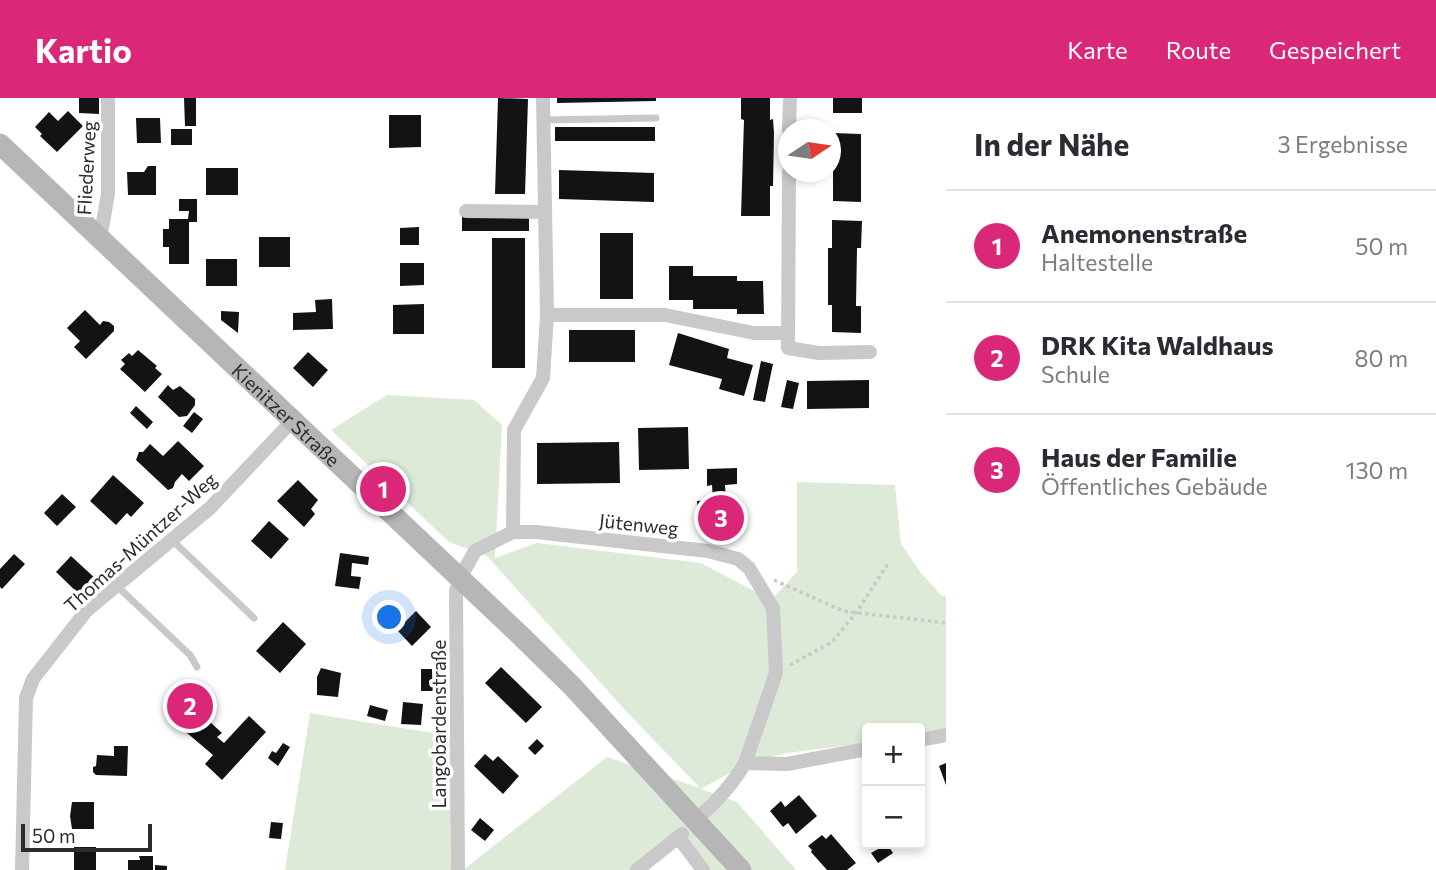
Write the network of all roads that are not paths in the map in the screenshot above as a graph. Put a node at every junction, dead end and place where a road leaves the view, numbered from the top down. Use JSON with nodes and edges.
{"nodes":[{"id":1,"x":108,"y":98,"type":"edge"},
{"id":2,"x":543,"y":98,"type":"edge"},
{"id":3,"x":790,"y":98,"type":"edge"},
{"id":4,"x":656,"y":118,"type":"dead end"},
{"id":5,"x":789,"y":119,"type":"edge"},
{"id":6,"x":544,"y":120,"type":"junction"},
{"id":7,"x":0,"y":144,"type":"edge"},
{"id":8,"x":789,"y":182,"type":"edge"},
{"id":9,"x":466,"y":211,"type":"dead end"},
{"id":10,"x":545,"y":212,"type":"junction"},
{"id":11,"x":100,"y":239,"type":"junction"},
{"id":12,"x":547,"y":315,"type":"junction"},
{"id":13,"x":787,"y":333,"type":"junction"},
{"id":14,"x":870,"y":352,"type":"dead end"},
{"id":15,"x":294,"y":419,"type":"junction"},
{"id":16,"x":513,"y":532,"type":"junction"},
{"id":17,"x":172,"y":540,"type":"junction"},
{"id":18,"x":460,"y":578,"type":"junction"},
{"id":19,"x":117,"y":586,"type":"junction"},
{"id":20,"x":254,"y":618,"type":"dead end"},
{"id":21,"x":197,"y":667,"type":"dead end"},
{"id":22,"x":946,"y":735,"type":"edge"},
{"id":23,"x":925,"y":739,"type":"edge"},
{"id":24,"x":862,"y":750,"type":"edge"},
{"id":25,"x":745,"y":763,"type":"junction"},
{"id":26,"x":685,"y":831,"type":"junction"},
{"id":27,"x":22,"y":870,"type":"edge"},
{"id":28,"x":458,"y":870,"type":"edge"},
{"id":29,"x":637,"y":870,"type":"edge"},
{"id":30,"x":703,"y":870,"type":"edge"},
{"id":31,"x":741,"y":870,"type":"edge"}],
"edges":[{"from":1,"to":11,"type":"street","name":"Fliederweg"},
{"from":2,"to":6,"type":"street"},
{"from":3,"to":5,"type":"street"},
{"from":4,"to":6,"type":"lane"},
{"from":6,"to":10,"type":"street"},
{"from":7,"to":11,"type":"street","name":"Kienitzer Straße"},
{"from":8,"to":13,"type":"street"},
{"from":9,"to":10,"type":"street"},
{"from":10,"to":12,"type":"street"},
{"from":11,"to":15,"type":"street","name":"Kienitzer Straße"},
{"from":12,"to":13,"type":"street"},
{"from":12,"to":16,"type":"street"},
{"from":13,"to":14,"type":"street"},
{"from":15,"to":17,"type":"street","name":"Thomas-Müntzer-Weg"},
{"from":15,"to":18,"type":"street","name":"Kienitzer Straße"},
{"from":16,"to":18,"type":"street","name":"Jütenweg"},
{"from":16,"to":25,"type":"street","name":"Jütenweg"},
{"from":17,"to":19,"type":"street","name":"Thomas-Müntzer-Weg"},
{"from":17,"to":20,"type":"lane"},
{"from":18,"to":26,"type":"street","name":"Kienitzer Straße"},
{"from":18,"to":28,"type":"street","name":"Langobardenstraße"},
{"from":19,"to":21,"type":"lane"},
{"from":19,"to":27,"type":"street","name":"Thomas-Müntzer-Weg"},
{"from":22,"to":23,"type":"street"},
{"from":24,"to":25,"type":"street"},
{"from":25,"to":26,"type":"street"},
{"from":26,"to":29,"type":"street"},
{"from":26,"to":30,"type":"street","name":"Kienitzer Straße"},
{"from":26,"to":31,"type":"street","name":"Kienitzer Straße"}]}
